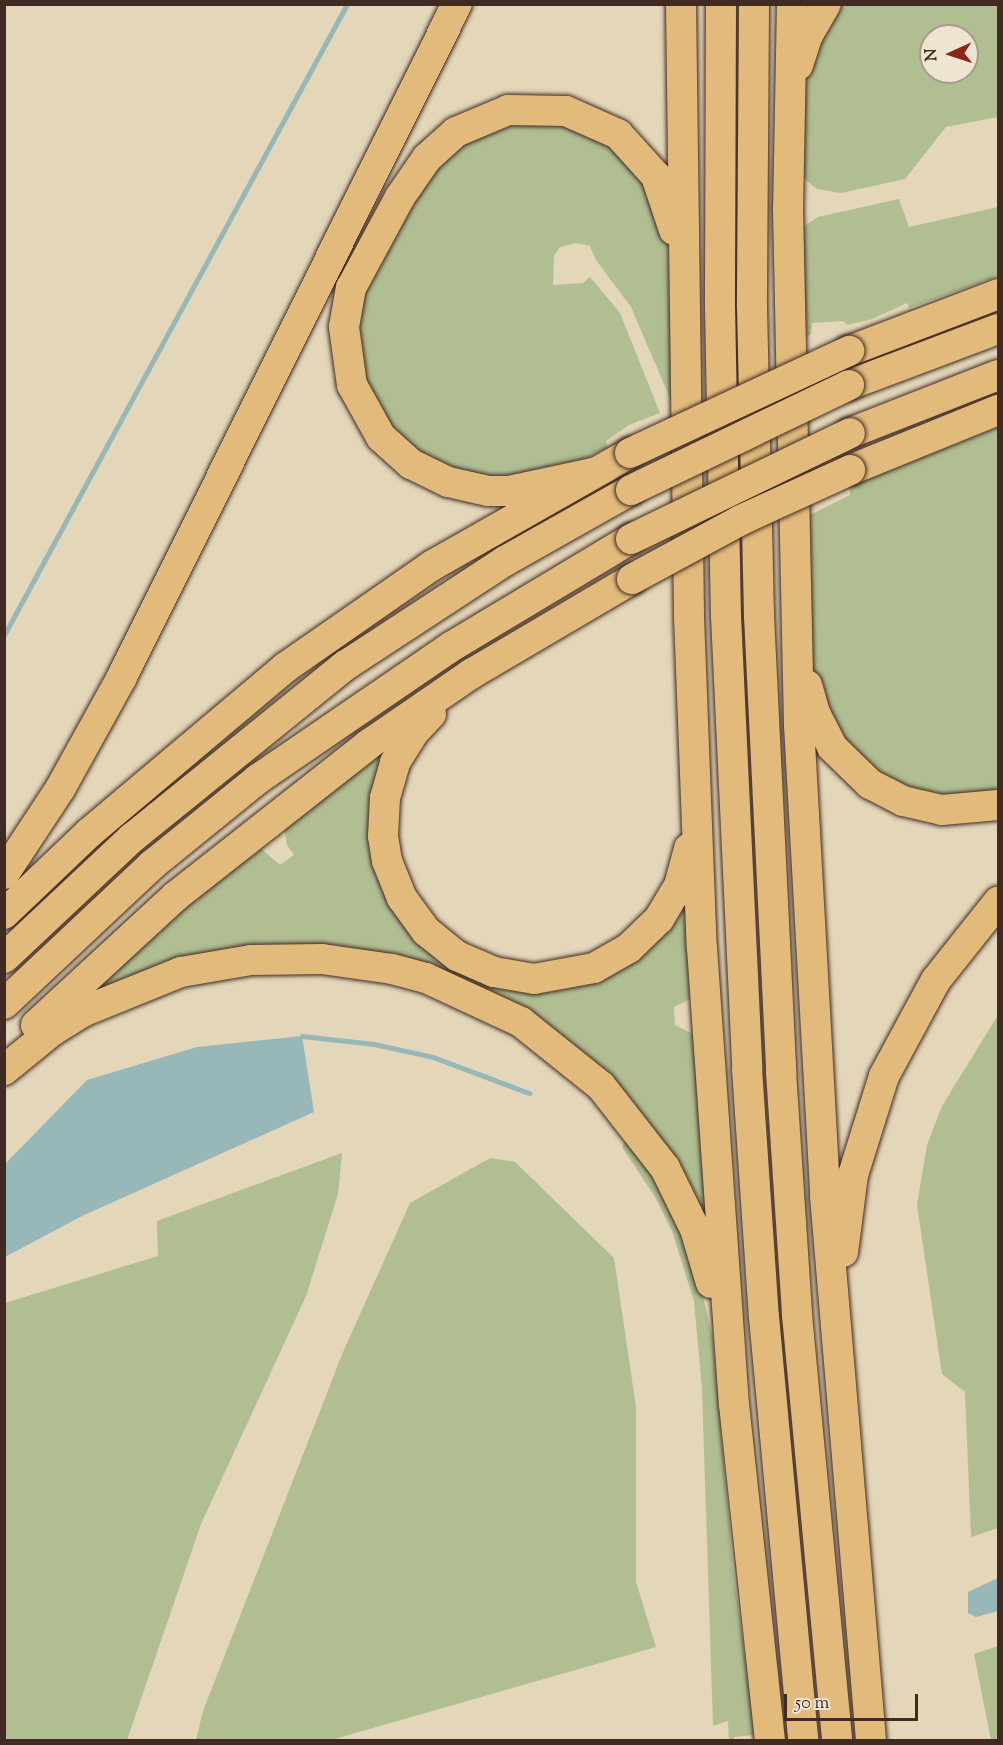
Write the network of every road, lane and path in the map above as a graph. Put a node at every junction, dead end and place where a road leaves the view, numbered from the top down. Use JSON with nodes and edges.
{"nodes":[{"id":1,"x":457,"y":4,"type":"edge"},
{"id":2,"x":681,"y":4,"type":"edge"},
{"id":3,"x":720,"y":4,"type":"edge"},
{"id":4,"x":754,"y":4,"type":"edge"},
{"id":5,"x":792,"y":4,"type":"edge"},
{"id":6,"x":826,"y":4,"type":"edge"},
{"id":7,"x":789,"y":94,"type":"junction"},
{"id":8,"x":999,"y":294,"type":"edge"},
{"id":9,"x":682,"y":304,"type":"junction"},
{"id":10,"x":999,"y":329,"type":"edge"},
{"id":11,"x":999,"y":375,"type":"edge"},
{"id":12,"x":994,"y":413,"type":"edge"},
{"id":13,"x":593,"y":473,"type":"junction"},
{"id":14,"x":796,"y":646,"type":"junction"},
{"id":15,"x":471,"y":674,"type":"junction"},
{"id":16,"x":695,"y":788,"type":"junction"},
{"id":17,"x":999,"y":805,"type":"edge"},
{"id":18,"x":4,"y":874,"type":"edge"},
{"id":19,"x":999,"y":902,"type":"edge"},
{"id":20,"x":4,"y":914,"type":"edge"},
{"id":21,"x":4,"y":958,"type":"edge"},
{"id":22,"x":4,"y":1004,"type":"edge"},
{"id":23,"x":4,"y":1058,"type":"edge"},
{"id":24,"x":4,"y":1070,"type":"edge"},
{"id":25,"x":732,"y":1381,"type":"junction"},
{"id":26,"x":838,"y":1384,"type":"junction"},
{"id":27,"x":770,"y":1740,"type":"edge"},
{"id":28,"x":803,"y":1740,"type":"edge"},
{"id":29,"x":837,"y":1740,"type":"edge"},
{"id":30,"x":871,"y":1740,"type":"edge"}],
"edges":[{"from":1,"to":18,"type":"highway"},
{"from":2,"to":9,"type":"highway"},
{"from":3,"to":28,"type":"highway"},
{"from":4,"to":29,"type":"highway"},
{"from":5,"to":7,"type":"highway"},
{"from":6,"to":7,"type":"highway"},
{"from":7,"to":14,"type":"highway"},
{"from":8,"to":13,"type":"highway","bridge":true},
{"from":9,"to":13,"type":"highway"},
{"from":9,"to":16,"type":"highway"},
{"from":10,"to":21,"type":"highway","bridge":true},
{"from":11,"to":22,"type":"highway","bridge":true},
{"from":12,"to":15,"type":"highway","bridge":true},
{"from":13,"to":20,"type":"highway"},
{"from":14,"to":17,"type":"highway"},
{"from":14,"to":26,"type":"highway"},
{"from":15,"to":16,"type":"highway"},
{"from":15,"to":23,"type":"highway"},
{"from":16,"to":25,"type":"highway"},
{"from":19,"to":26,"type":"highway"},
{"from":24,"to":25,"type":"highway"},
{"from":25,"to":27,"type":"highway"},
{"from":26,"to":30,"type":"highway"}]}
